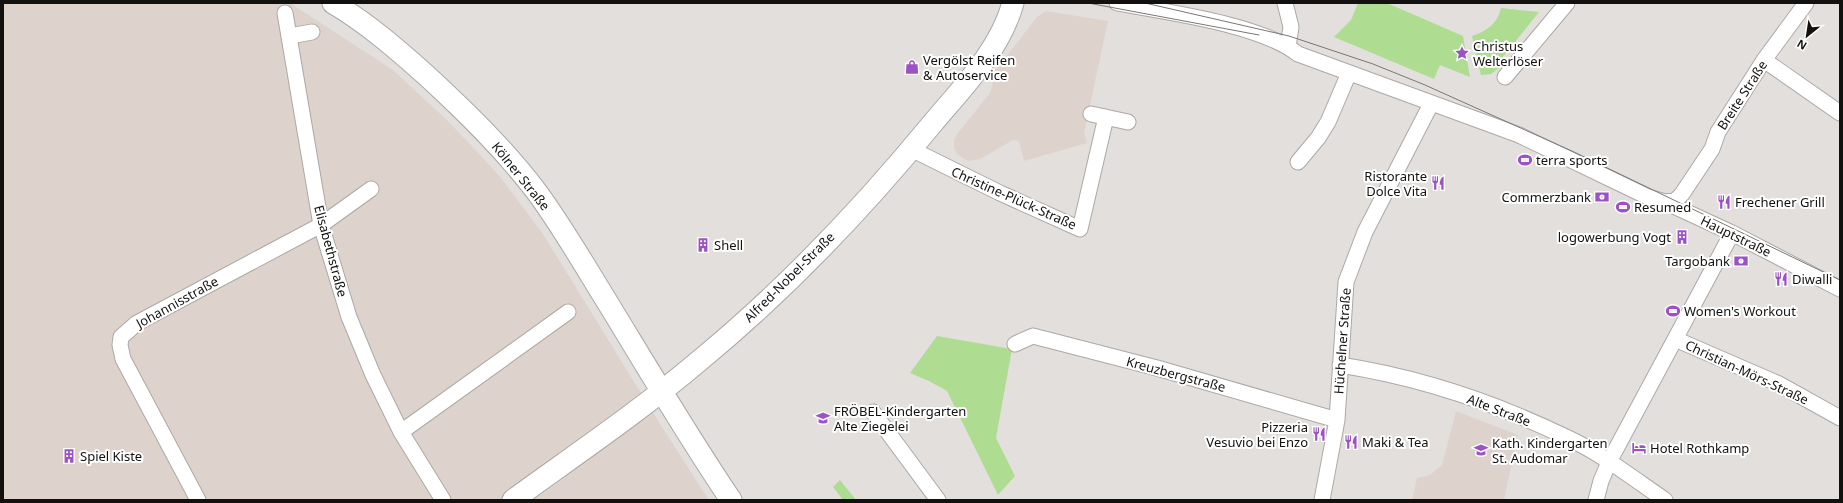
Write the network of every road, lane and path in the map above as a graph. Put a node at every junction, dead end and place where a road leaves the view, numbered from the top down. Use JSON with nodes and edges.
{"nodes":[{"id":1,"x":333,"y":3,"type":"edge"},
{"id":2,"x":1013,"y":3,"type":"edge"},
{"id":3,"x":1117,"y":3,"type":"edge"},
{"id":4,"x":1285,"y":3,"type":"edge"},
{"id":5,"x":1567,"y":3,"type":"edge"},
{"id":6,"x":1806,"y":3,"type":"edge"},
{"id":7,"x":285,"y":13,"type":"dead end"},
{"id":8,"x":312,"y":32,"type":"dead end"},
{"id":9,"x":290,"y":36,"type":"junction"},
{"id":10,"x":1288,"y":47,"type":"junction"},
{"id":11,"x":1764,"y":60,"type":"junction"},
{"id":12,"x":1349,"y":73,"type":"junction"},
{"id":13,"x":1505,"y":77,"type":"dead end"},
{"id":14,"x":1431,"y":104,"type":"junction"},
{"id":15,"x":1840,"y":113,"type":"edge"},
{"id":16,"x":1128,"y":122,"type":"dead end"},
{"id":17,"x":911,"y":149,"type":"junction"},
{"id":18,"x":1298,"y":162,"type":"dead end"},
{"id":19,"x":371,"y":189,"type":"dead end"},
{"id":20,"x":1665,"y":202,"type":"junction"},
{"id":21,"x":321,"y":224,"type":"junction"},
{"id":22,"x":1732,"y":233,"type":"junction"},
{"id":23,"x":1840,"y":289,"type":"edge"},
{"id":24,"x":568,"y":312,"type":"dead end"},
{"id":25,"x":1676,"y":339,"type":"junction"},
{"id":26,"x":1015,"y":344,"type":"dead end"},
{"id":27,"x":1340,"y":365,"type":"junction"},
{"id":28,"x":662,"y":392,"type":"junction"},
{"id":29,"x":873,"y":412,"type":"dead end"},
{"id":30,"x":1840,"y":418,"type":"edge"},
{"id":31,"x":1337,"y":420,"type":"junction"},
{"id":32,"x":401,"y":432,"type":"junction"},
{"id":33,"x":1609,"y":462,"type":"junction"},
{"id":34,"x":198,"y":500,"type":"edge"},
{"id":35,"x":443,"y":500,"type":"edge"},
{"id":36,"x":513,"y":500,"type":"edge"},
{"id":37,"x":731,"y":500,"type":"edge"},
{"id":38,"x":938,"y":500,"type":"edge"},
{"id":39,"x":1322,"y":500,"type":"edge"},
{"id":40,"x":1596,"y":500,"type":"edge"},
{"id":41,"x":1665,"y":500,"type":"edge"}],
"edges":[{"from":1,"to":28,"type":"street","name":"Kölner Straße"},
{"from":2,"to":17,"type":"street","name":"Alfred-Nobel-Straße"},
{"from":3,"to":10,"type":"street"},
{"from":4,"to":10,"type":"street"},
{"from":5,"to":13,"type":"street"},
{"from":6,"to":11,"type":"street","name":"Breite Straße"},
{"from":7,"to":9,"type":"street","name":"Elisabethstraße"},
{"from":8,"to":9,"type":"street"},
{"from":9,"to":21,"type":"street","name":"Elisabethstraße"},
{"from":10,"to":12,"type":"street"},
{"from":11,"to":15,"type":"street"},
{"from":11,"to":20,"type":"street","name":"Breite Straße"},
{"from":12,"to":14,"type":"street"},
{"from":12,"to":18,"type":"street"},
{"from":14,"to":20,"type":"street","name":"Hauptstraße"},
{"from":14,"to":27,"type":"street","name":"Hüchelner Straße"},
{"from":16,"to":17,"type":"street","name":"Christine-Plück-Straße"},
{"from":17,"to":28,"type":"street","name":"Alfred-Nobel-Straße"},
{"from":19,"to":21,"type":"street","name":"Johannisstraße"},
{"from":20,"to":22,"type":"street","name":"Hauptstraße"},
{"from":21,"to":32,"type":"street","name":"Elisabethstraße"},
{"from":21,"to":34,"type":"street","name":"Johannisstraße"},
{"from":22,"to":23,"type":"street","name":"Hauptstraße"},
{"from":22,"to":25,"type":"street"},
{"from":24,"to":32,"type":"street"},
{"from":25,"to":30,"type":"street","name":"Christian-Mörs-Straße"},
{"from":25,"to":33,"type":"street"},
{"from":26,"to":31,"type":"street","name":"Kreuzbergstraße"},
{"from":27,"to":31,"type":"street","name":"Hüchelner Straße"},
{"from":27,"to":33,"type":"street","name":"Alte Straße"},
{"from":28,"to":36,"type":"street","name":"Alfred-Nobel-Straße"},
{"from":28,"to":37,"type":"street","name":"Kölner Straße"},
{"from":29,"to":38,"type":"street"},
{"from":31,"to":39,"type":"street","name":"Hüchelner Straße"},
{"from":32,"to":35,"type":"street","name":"Elisabethstraße"},
{"from":33,"to":40,"type":"street"},
{"from":33,"to":41,"type":"street","name":"Alte Straße"}]}
